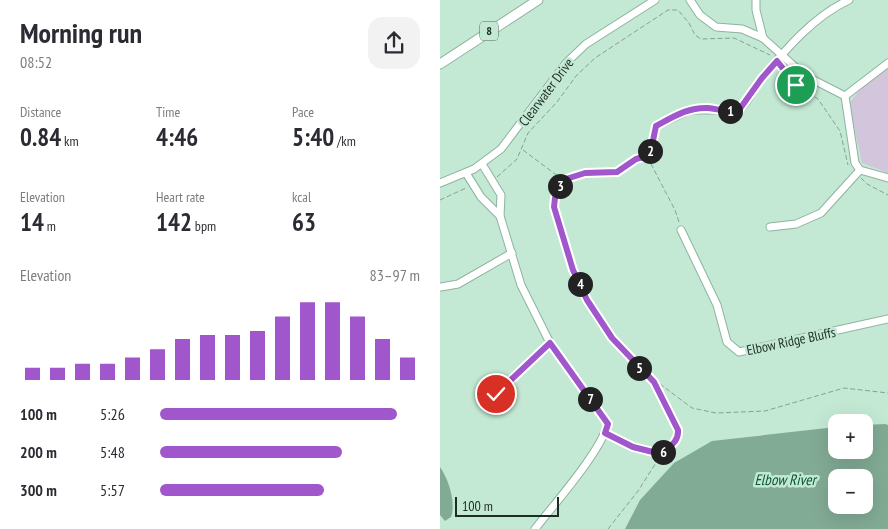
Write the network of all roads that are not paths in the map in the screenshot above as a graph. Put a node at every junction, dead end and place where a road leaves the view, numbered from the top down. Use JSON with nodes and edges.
{"nodes":[{"id":1,"x":538,"y":0,"type":"edge"},
{"id":2,"x":655,"y":0,"type":"edge"},
{"id":3,"x":690,"y":0,"type":"edge"},
{"id":4,"x":756,"y":0,"type":"edge"},
{"id":5,"x":849,"y":0,"type":"edge"},
{"id":6,"x":763,"y":38,"type":"junction"},
{"id":7,"x":780,"y":58,"type":"junction"},
{"id":8,"x":888,"y":63,"type":"edge"},
{"id":9,"x":440,"y":64,"type":"edge"},
{"id":10,"x":845,"y":96,"type":"junction"},
{"id":11,"x":656,"y":126,"type":"road end"},
{"id":12,"x":482,"y":164,"type":"junction"},
{"id":13,"x":859,"y":171,"type":"junction"},
{"id":14,"x":466,"y":173,"type":"junction"},
{"id":15,"x":888,"y":178,"type":"edge"},
{"id":16,"x":440,"y":183,"type":"edge"},
{"id":17,"x":500,"y":216,"type":"junction"},
{"id":18,"x":770,"y":227,"type":"dead end"},
{"id":19,"x":681,"y":230,"type":"road end"},
{"id":20,"x":512,"y":253,"type":"junction"},
{"id":21,"x":441,"y":287,"type":"edge"},
{"id":22,"x":888,"y":319,"type":"edge"},
{"id":23,"x":550,"y":343,"type":"junction"},
{"id":24,"x":496,"y":394,"type":"dead end"},
{"id":25,"x":535,"y":529,"type":"edge"}],
"edges":[{"from":1,"to":9,"type":"main road","number":"8"},
{"from":2,"to":12,"type":"street","name":"Clearwater Drive"},
{"from":3,"to":6,"type":"street"},
{"from":4,"to":6,"type":"street"},
{"from":5,"to":7,"type":"street"},
{"from":6,"to":7,"type":"street"},
{"from":7,"to":10,"type":"street"},
{"from":7,"to":11,"type":"street"},
{"from":8,"to":10,"type":"street"},
{"from":10,"to":13,"type":"street"},
{"from":12,"to":14,"type":"street","name":"Clearwater Drive"},
{"from":12,"to":17,"type":"street"},
{"from":13,"to":15,"type":"street"},
{"from":13,"to":18,"type":"street"},
{"from":14,"to":16,"type":"street","name":"Clearwater Drive"},
{"from":14,"to":17,"type":"street"},
{"from":17,"to":20,"type":"street"},
{"from":19,"to":22,"type":"street","name":"Elbow Ridge Bluffs"},
{"from":20,"to":21,"type":"street"},
{"from":20,"to":23,"type":"street"},
{"from":23,"to":24,"type":"street"},
{"from":23,"to":25,"type":"street"}]}
